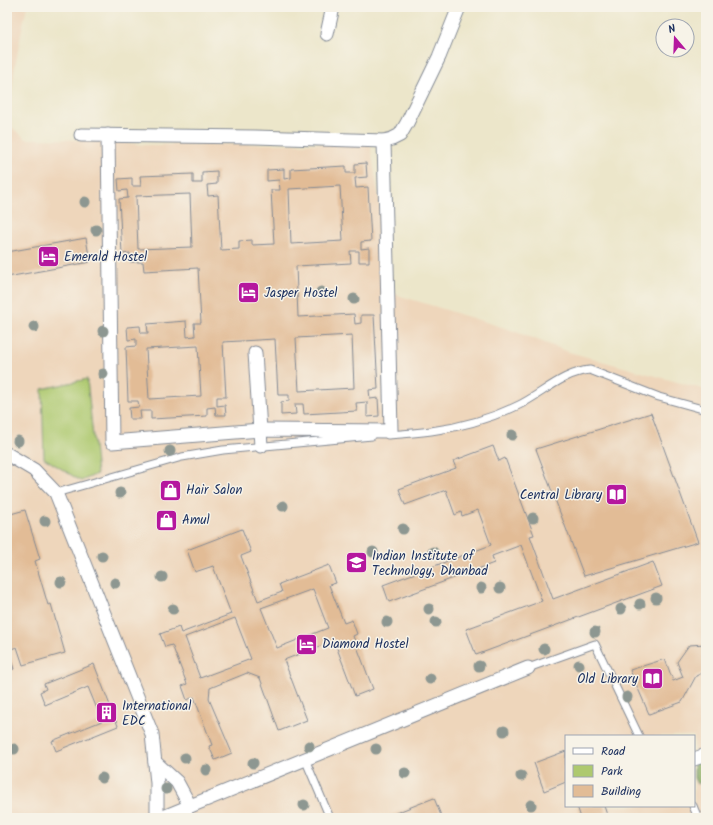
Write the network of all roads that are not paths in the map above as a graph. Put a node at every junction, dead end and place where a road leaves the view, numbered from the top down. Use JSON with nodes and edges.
{"nodes":[{"id":1,"x":333,"y":7,"type":"edge"},
{"id":2,"x":459,"y":7,"type":"edge"},
{"id":3,"x":327,"y":34,"type":"dead end"},
{"id":4,"x":81,"y":135,"type":"dead end"},
{"id":5,"x":108,"y":135,"type":"junction"},
{"id":6,"x":384,"y":141,"type":"junction"},
{"id":7,"x":256,"y":353,"type":"dead end"},
{"id":8,"x":706,"y":410,"type":"edge"},
{"id":9,"x":260,"y":430,"type":"junction"},
{"id":10,"x":261,"y":446,"type":"junction"},
{"id":11,"x":7,"y":454,"type":"edge"},
{"id":12,"x":56,"y":493,"type":"junction"},
{"id":13,"x":528,"y":668,"type":"joint"},
{"id":14,"x":639,"y":735,"type":"edge"},
{"id":15,"x":706,"y":755,"type":"edge"},
{"id":16,"x":305,"y":759,"type":"junction"},
{"id":17,"x":695,"y":759,"type":"edge"},
{"id":18,"x":155,"y":762,"type":"junction"},
{"id":19,"x":190,"y":806,"type":"junction"},
{"id":20,"x":693,"y":807,"type":"edge"},
{"id":21,"x":157,"y":818,"type":"edge"},
{"id":22,"x":161,"y":818,"type":"edge"},
{"id":23,"x":330,"y":818,"type":"edge"},
{"id":24,"x":698,"y":818,"type":"edge"}],
"edges":[{"from":1,"to":3,"type":"street"},
{"from":2,"to":6,"type":"street"},
{"from":4,"to":5,"type":"street"},
{"from":5,"to":6,"type":"street"},
{"from":5,"to":9,"type":"street"},
{"from":6,"to":9,"type":"street"},
{"from":7,"to":9,"type":"street"},
{"from":8,"to":10,"type":"lane"},
{"from":9,"to":10,"type":"street"},
{"from":10,"to":12,"type":"lane"},
{"from":11,"to":12,"type":"street"},
{"from":12,"to":18,"type":"street"},
{"from":13,"to":14,"type":"lane"},
{"from":13,"to":16,"type":"street"},
{"from":15,"to":17,"type":"street"},
{"from":16,"to":19,"type":"street"},
{"from":16,"to":23,"type":"lane"},
{"from":18,"to":19,"type":"street"},
{"from":18,"to":21,"type":"street"},
{"from":19,"to":22,"type":"street"},
{"from":20,"to":24,"type":"lane"}]}
